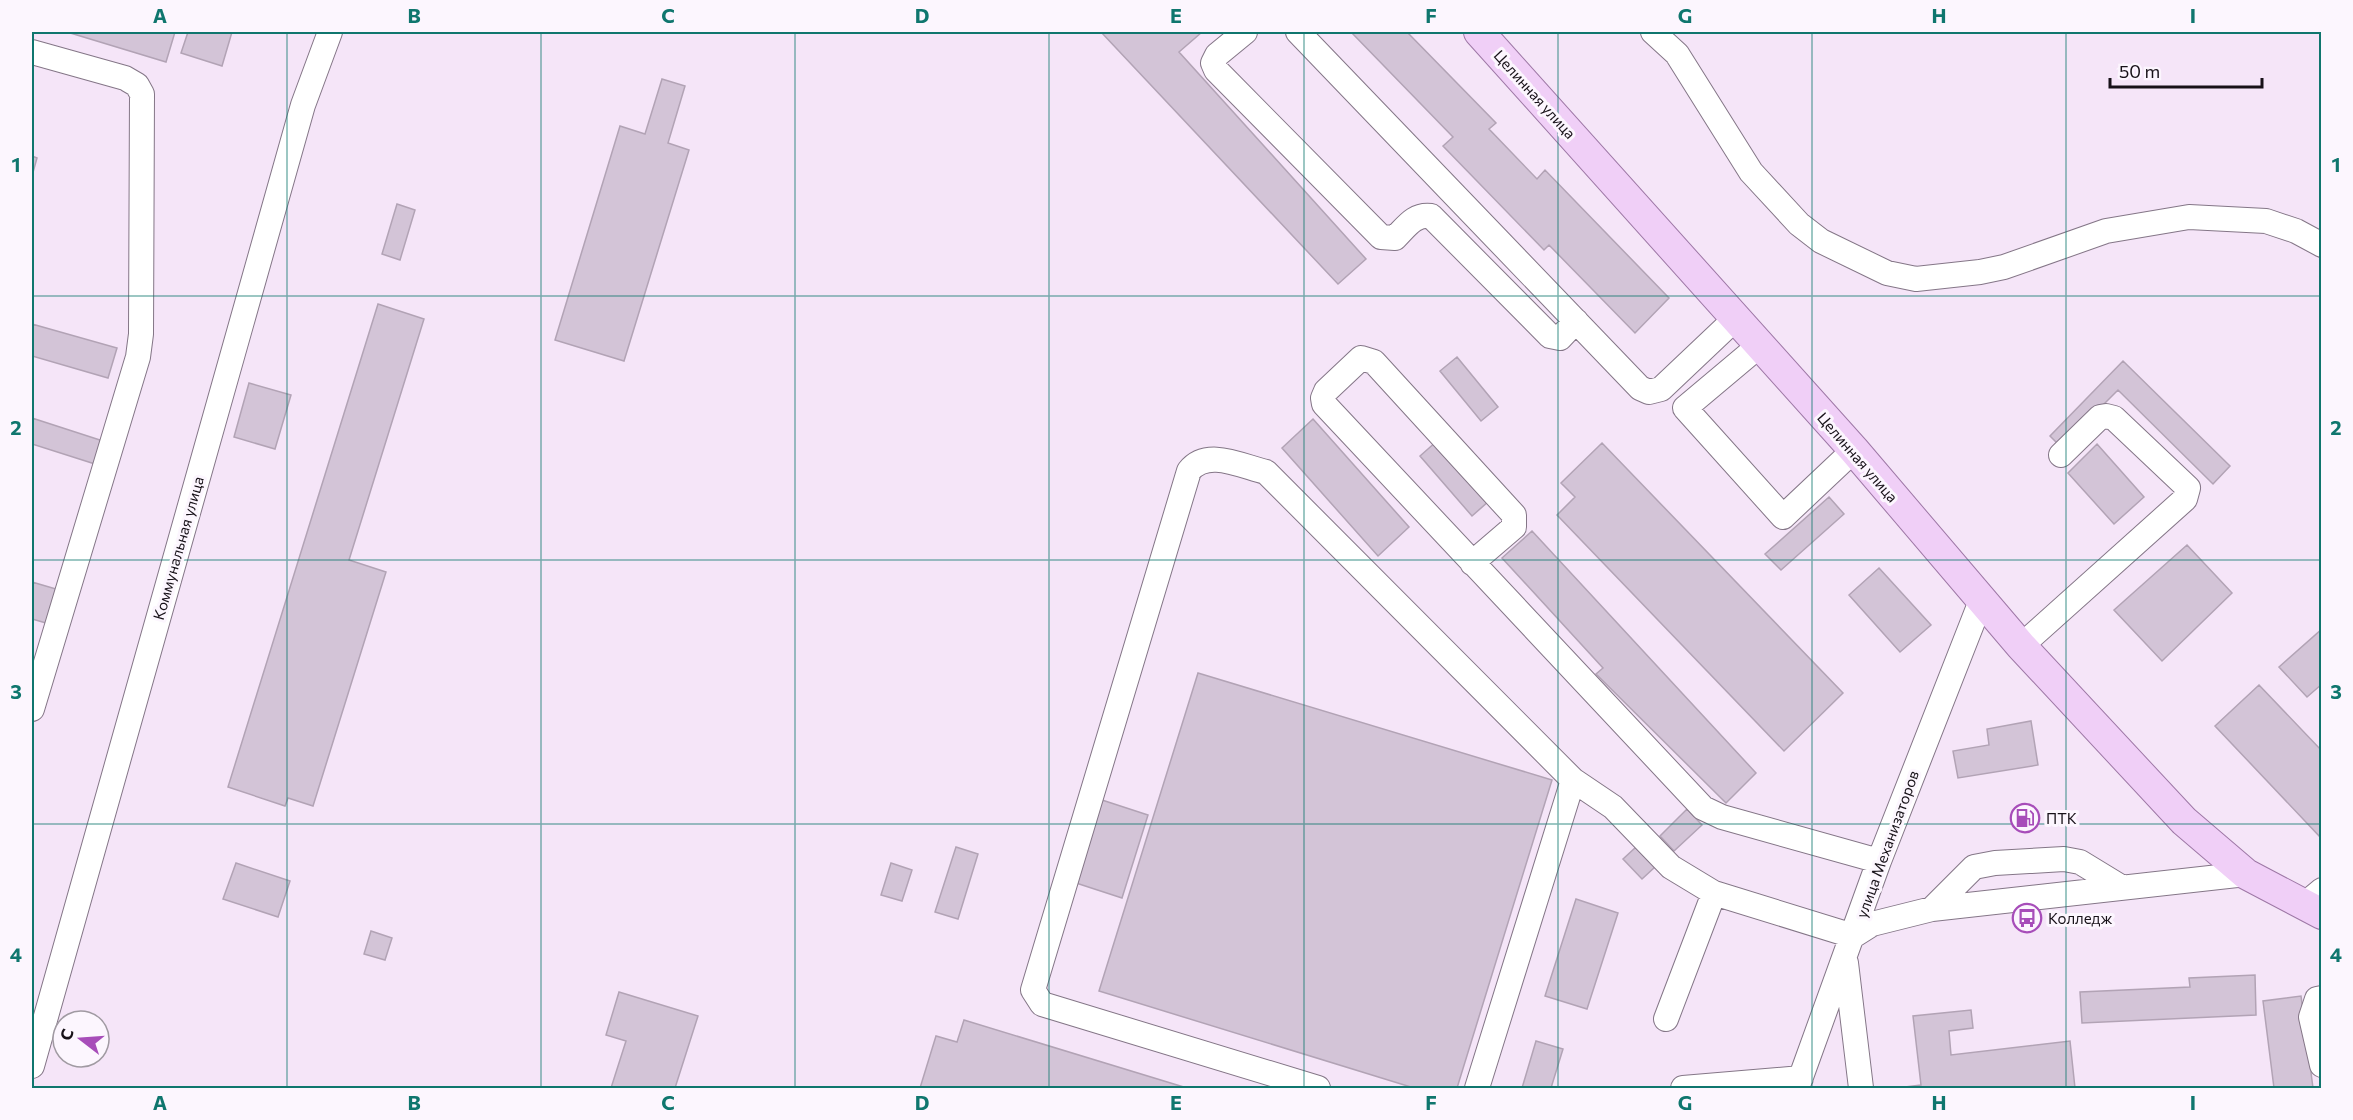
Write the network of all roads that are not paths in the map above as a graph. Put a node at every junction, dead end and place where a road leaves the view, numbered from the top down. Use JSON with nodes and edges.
{"nodes":[{"id":1,"x":330,"y":32,"type":"edge"},
{"id":2,"x":1245,"y":32,"type":"edge"},
{"id":3,"x":1298,"y":32,"type":"edge"},
{"id":4,"x":1479,"y":32,"type":"edge"},
{"id":5,"x":1653,"y":32,"type":"edge"},
{"id":6,"x":32,"y":52,"type":"edge"},
{"id":7,"x":2322,"y":245,"type":"edge"},
{"id":8,"x":1736,"y":318,"type":"junction"},
{"id":9,"x":1576,"y":321,"type":"junction"},
{"id":10,"x":1760,"y":345,"type":"junction"},
{"id":11,"x":1854,"y":450,"type":"junction"},
{"id":12,"x":2061,"y":455,"type":"dead end"},
{"id":13,"x":1472,"y":563,"type":"junction"},
{"id":14,"x":1981,"y":601,"type":"junction"},
{"id":15,"x":2021,"y":646,"type":"junction"},
{"id":16,"x":32,"y":709,"type":"edge"},
{"id":17,"x":1573,"y":780,"type":"junction"},
{"id":18,"x":1880,"y":861,"type":"junction"},
{"id":19,"x":2246,"y":874,"type":"junction"},
{"id":20,"x":2121,"y":887,"type":"junction"},
{"id":21,"x":1714,"y":893,"type":"junction"},
{"id":22,"x":2316,"y":903,"type":"edge"},
{"id":23,"x":1932,"y":909,"type":"junction"},
{"id":24,"x":1849,"y":946,"type":"junction"},
{"id":25,"x":2322,"y":998,"type":"edge"},
{"id":26,"x":1666,"y":1019,"type":"dead end"},
{"id":27,"x":33,"y":1055,"type":"edge"},
{"id":28,"x":2322,"y":1065,"type":"edge"},
{"id":29,"x":1799,"y":1083,"type":"edge"},
{"id":30,"x":1318,"y":1089,"type":"edge"},
{"id":31,"x":1477,"y":1089,"type":"edge"},
{"id":32,"x":1683,"y":1089,"type":"edge"},
{"id":33,"x":1861,"y":1089,"type":"edge"}],
"edges":[{"from":1,"to":27,"type":"street","name":"Коммунальная улица"},
{"from":2,"to":9,"type":"street"},
{"from":3,"to":9,"type":"street"},
{"from":4,"to":8,"type":"main road","name":"Целинная улица"},
{"from":5,"to":7,"type":"street"},
{"from":6,"to":16,"type":"street"},
{"from":8,"to":9,"type":"street"},
{"from":8,"to":10,"type":"main road","name":"Целинная улица"},
{"from":10,"to":11,"type":"main road","name":"Целинная улица"},
{"from":10,"to":11,"type":"street"},
{"from":11,"to":14,"type":"main road","name":"Целинная улица"},
{"from":12,"to":15,"type":"street"},
{"from":13,"to":13,"type":"street"},
{"from":13,"to":18,"type":"street"},
{"from":14,"to":15,"type":"main road","name":"Целинная улица"},
{"from":14,"to":18,"type":"street","name":"улица Механизаторов"},
{"from":15,"to":19,"type":"main road","name":"Целинная улица"},
{"from":17,"to":21,"type":"street"},
{"from":17,"to":30,"type":"street"},
{"from":17,"to":31,"type":"street"},
{"from":18,"to":24,"type":"street","name":"улица Механизаторов"},
{"from":19,"to":20,"type":"street"},
{"from":19,"to":22,"type":"main road","name":"Целинная улица"},
{"from":20,"to":23,"type":"street"},
{"from":20,"to":23,"type":"street"},
{"from":21,"to":24,"type":"street"},
{"from":21,"to":26,"type":"street"},
{"from":23,"to":24,"type":"street"},
{"from":24,"to":29,"type":"street","name":"улица Механизаторов"},
{"from":24,"to":33,"type":"street"},
{"from":25,"to":28,"type":"street"},
{"from":29,"to":32,"type":"street"}]}
